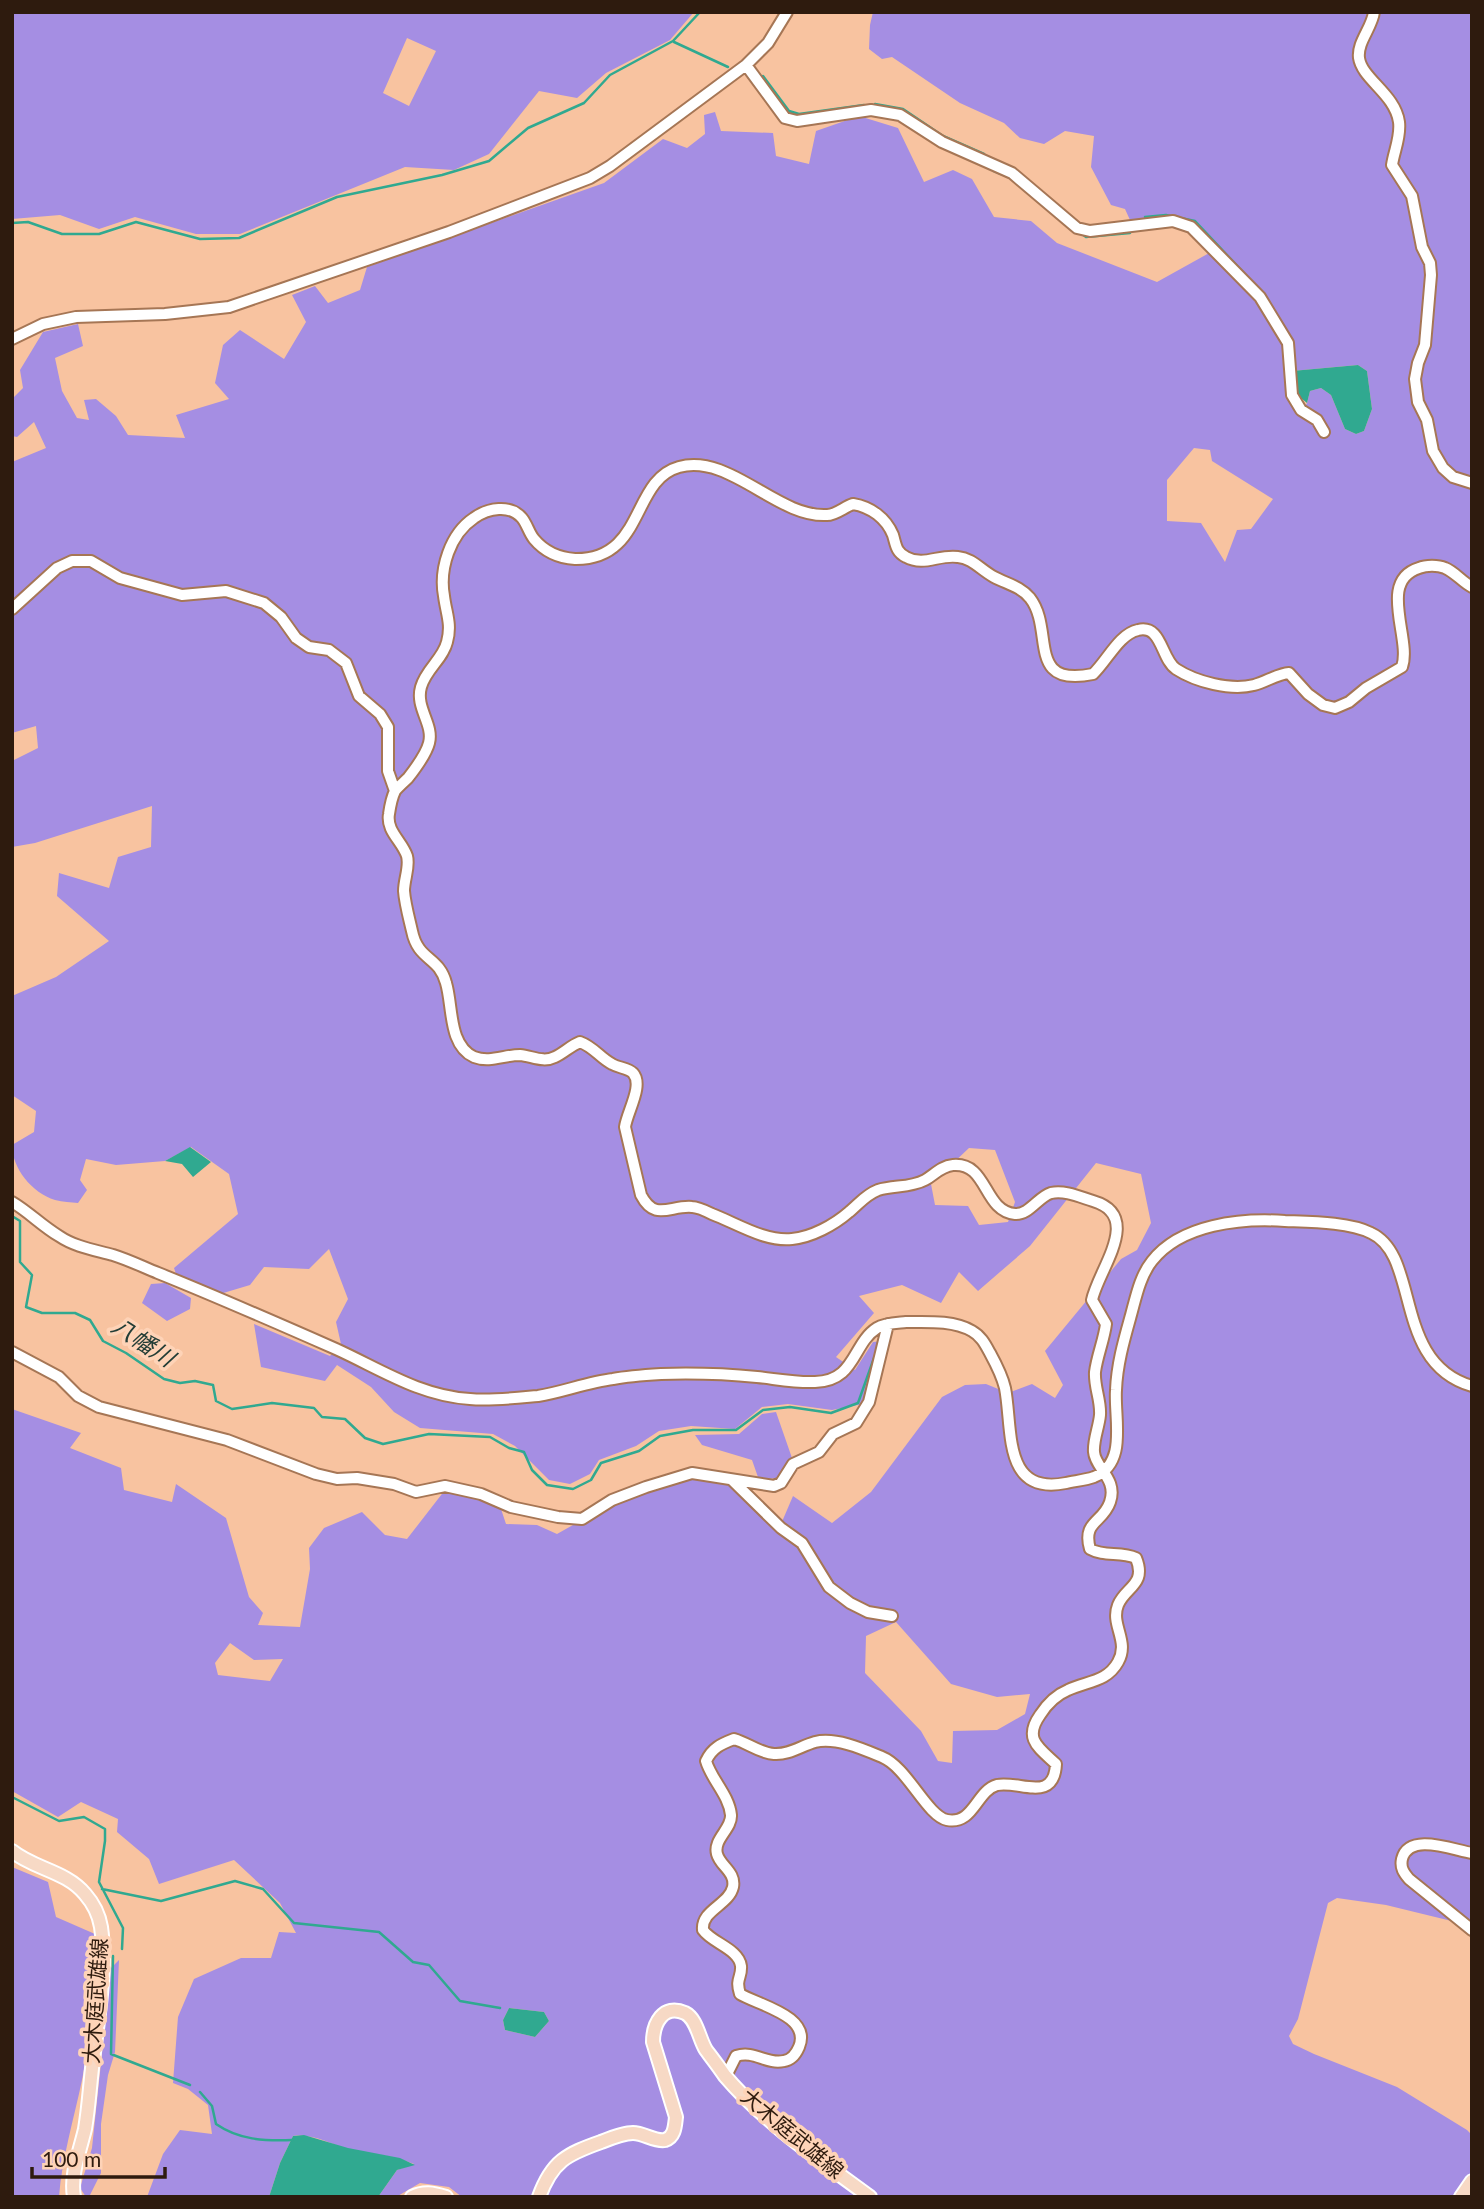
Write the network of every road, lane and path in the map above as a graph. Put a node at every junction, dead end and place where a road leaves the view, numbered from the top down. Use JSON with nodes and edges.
{"nodes":[{"id":1,"x":787,"y":12,"type":"edge"},
{"id":2,"x":1374,"y":12,"type":"edge"},
{"id":3,"x":746,"y":65,"type":"junction"},
{"id":4,"x":12,"y":339,"type":"edge"},
{"id":5,"x":1324,"y":432,"type":"dead end"},
{"id":6,"x":1472,"y":483,"type":"edge"},
{"id":7,"x":1472,"y":587,"type":"edge"},
{"id":8,"x":12,"y":609,"type":"edge"},
{"id":9,"x":396,"y":791,"type":"junction"},
{"id":10,"x":12,"y":1202,"type":"edge"},
{"id":11,"x":888,"y":1324,"type":"junction"},
{"id":12,"x":12,"y":1352,"type":"edge"},
{"id":13,"x":1472,"y":1386,"type":"edge"},
{"id":14,"x":1105,"y":1471,"type":"junction"},
{"id":15,"x":732,"y":1480,"type":"junction"},
{"id":16,"x":892,"y":1616,"type":"dead end"},
{"id":17,"x":12,"y":1851,"type":"edge"},
{"id":18,"x":1472,"y":1853,"type":"edge"},
{"id":19,"x":1472,"y":1930,"type":"edge"},
{"id":20,"x":726,"y":2076,"type":"junction"},
{"id":21,"x":1472,"y":2181,"type":"edge"},
{"id":22,"x":72,"y":2195,"type":"edge"},
{"id":23,"x":412,"y":2197,"type":"edge"},
{"id":24,"x":446,"y":2197,"type":"edge"},
{"id":25,"x":539,"y":2197,"type":"edge"},
{"id":26,"x":870,"y":2197,"type":"edge"},
{"id":27,"x":1461,"y":2197,"type":"edge"}],
"edges":[{"from":1,"to":3,"type":"street"},
{"from":2,"to":6,"type":"street"},
{"from":3,"to":4,"type":"street"},
{"from":3,"to":5,"type":"street"},
{"from":7,"to":9,"type":"street"},
{"from":8,"to":9,"type":"street"},
{"from":9,"to":14,"type":"street"},
{"from":10,"to":11,"type":"street"},
{"from":11,"to":14,"type":"street"},
{"from":11,"to":15,"type":"street"},
{"from":12,"to":15,"type":"street"},
{"from":13,"to":14,"type":"street"},
{"from":14,"to":20,"type":"street"},
{"from":15,"to":16,"type":"street"},
{"from":17,"to":22,"type":"main road","name":"大木庭武雄線"},
{"from":18,"to":19,"type":"street"},
{"from":20,"to":25,"type":"main road","name":"大木庭武雄線"},
{"from":20,"to":26,"type":"main road","name":"大木庭武雄線"},
{"from":21,"to":27,"type":"main road"},
{"from":23,"to":24,"type":"main road"}]}
